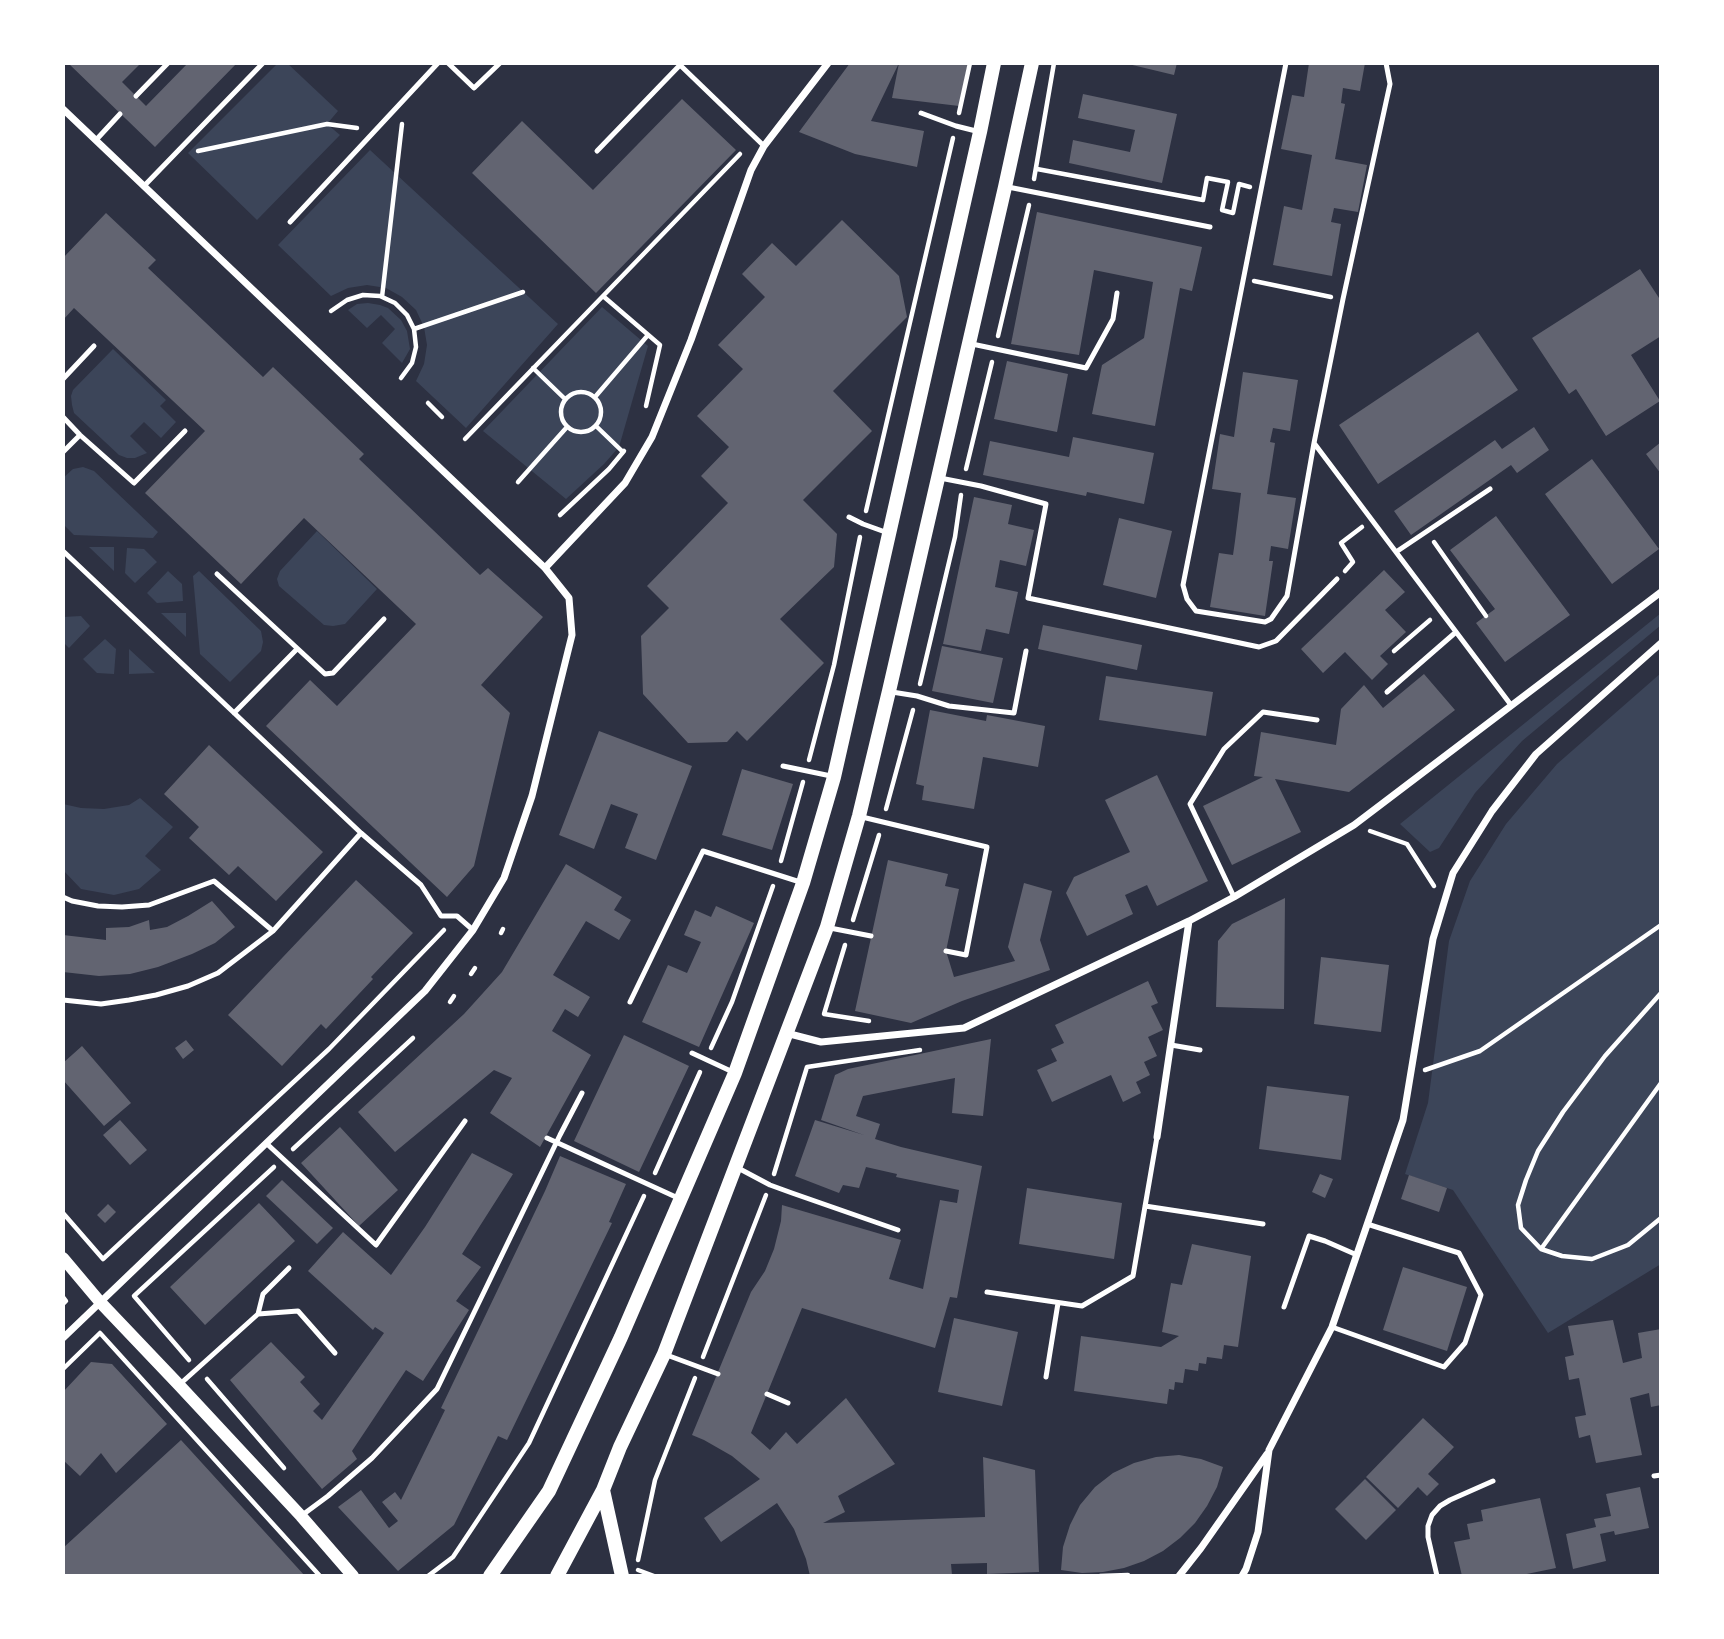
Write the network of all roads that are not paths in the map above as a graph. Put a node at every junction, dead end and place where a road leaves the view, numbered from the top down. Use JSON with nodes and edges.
{"nodes":[{"id":1,"x":168,"y":63,"type":"edge"},
{"id":2,"x":263,"y":63,"type":"edge"},
{"id":3,"x":438,"y":63,"type":"edge"},
{"id":4,"x":447,"y":63,"type":"edge"},
{"id":5,"x":500,"y":63,"type":"edge"},
{"id":6,"x":828,"y":63,"type":"edge"},
{"id":7,"x":994,"y":63,"type":"edge"},
{"id":8,"x":1032,"y":63,"type":"edge"},
{"id":9,"x":1286,"y":63,"type":"edge"},
{"id":10,"x":1386,"y":63,"type":"edge"},
{"id":11,"x":136,"y":96,"type":"dead end"},
{"id":12,"x":63,"y":109,"type":"edge"},
{"id":13,"x":921,"y":113,"type":"dead end"},
{"id":14,"x":120,"y":114,"type":"dead end"},
{"id":15,"x":980,"y":132,"type":"junction"},
{"id":16,"x":96,"y":140,"type":"junction"},
{"id":17,"x":764,"y":146,"type":"junction"},
{"id":18,"x":597,"y":151,"type":"dead end"},
{"id":19,"x":144,"y":186,"type":"junction"},
{"id":20,"x":1005,"y":187,"type":"junction"},
{"id":21,"x":290,"y":222,"type":"dead end"},
{"id":22,"x":1210,"y":227,"type":"dead end"},
{"id":23,"x":1117,"y":293,"type":"dead end"},
{"id":24,"x":969,"y":343,"type":"junction"},
{"id":25,"x":94,"y":346,"type":"dead end"},
{"id":26,"x":63,"y":379,"type":"edge"},
{"id":27,"x":63,"y":418,"type":"edge"},
{"id":28,"x":185,"y":430,"type":"dead end"},
{"id":29,"x":80,"y":435,"type":"junction"},
{"id":30,"x":1314,"y":443,"type":"junction"},
{"id":31,"x":63,"y":452,"type":"edge"},
{"id":32,"x":937,"y":478,"type":"junction"},
{"id":33,"x":1490,"y":489,"type":"dead end"},
{"id":34,"x":849,"y":517,"type":"dead end"},
{"id":35,"x":888,"y":533,"type":"junction"},
{"id":36,"x":63,"y":551,"type":"edge"},
{"id":37,"x":1396,"y":552,"type":"junction"},
{"id":38,"x":545,"y":568,"type":"junction"},
{"id":39,"x":216,"y":574,"type":"dead end"},
{"id":40,"x":1337,"y":579,"type":"road end"},
{"id":41,"x":1661,"y":592,"type":"edge"},
{"id":42,"x":384,"y":619,"type":"dead end"},
{"id":43,"x":1456,"y":632,"type":"junction"},
{"id":44,"x":1661,"y":643,"type":"edge"},
{"id":45,"x":297,"y":649,"type":"junction"},
{"id":46,"x":1026,"y":651,"type":"dead end"},
{"id":47,"x":889,"y":691,"type":"junction"},
{"id":48,"x":1387,"y":692,"type":"dead end"},
{"id":49,"x":1511,"y":705,"type":"junction"},
{"id":50,"x":234,"y":713,"type":"junction"},
{"id":51,"x":1317,"y":720,"type":"dead end"},
{"id":52,"x":783,"y":766,"type":"dead end"},
{"id":53,"x":834,"y":777,"type":"junction"},
{"id":54,"x":859,"y":816,"type":"junction"},
{"id":55,"x":361,"y":833,"type":"junction"},
{"id":56,"x":803,"y":883,"type":"junction"},
{"id":57,"x":63,"y":897,"type":"edge"},
{"id":58,"x":1234,"y":897,"type":"junction"},
{"id":59,"x":1189,"y":921,"type":"junction"},
{"id":60,"x":827,"y":927,"type":"junction"},
{"id":61,"x":473,"y":930,"type":"junction"},
{"id":62,"x":274,"y":931,"type":"junction"},
{"id":63,"x":871,"y":936,"type":"dead end"},
{"id":64,"x":946,"y":950,"type":"dead end"},
{"id":65,"x":63,"y":1000,"type":"edge"},
{"id":66,"x":630,"y":1002,"type":"dead end"},
{"id":67,"x":786,"y":1033,"type":"junction"},
{"id":68,"x":1171,"y":1045,"type":"junction"},
{"id":69,"x":1200,"y":1050,"type":"dead end"},
{"id":70,"x":692,"y":1053,"type":"dead end"},
{"id":71,"x":735,"y":1073,"type":"junction"},
{"id":72,"x":582,"y":1093,"type":"dead end"},
{"id":73,"x":465,"y":1121,"type":"dead end"},
{"id":74,"x":1157,"y":1137,"type":"joint"},
{"id":75,"x":547,"y":1138,"type":"dead end"},
{"id":76,"x":557,"y":1142,"type":"junction"},
{"id":77,"x":265,"y":1143,"type":"junction"},
{"id":78,"x":735,"y":1167,"type":"junction"},
{"id":79,"x":681,"y":1199,"type":"junction"},
{"id":80,"x":1145,"y":1206,"type":"junction"},
{"id":81,"x":1263,"y":1224,"type":"dead end"},
{"id":82,"x":1367,"y":1224,"type":"junction"},
{"id":83,"x":898,"y":1230,"type":"dead end"},
{"id":84,"x":1357,"y":1255,"type":"junction"},
{"id":85,"x":63,"y":1258,"type":"edge"},
{"id":86,"x":289,"y":1268,"type":"dead end"},
{"id":87,"x":987,"y":1292,"type":"dead end"},
{"id":88,"x":100,"y":1302,"type":"junction"},
{"id":89,"x":1058,"y":1303,"type":"junction"},
{"id":90,"x":1284,"y":1307,"type":"dead end"},
{"id":91,"x":258,"y":1314,"type":"junction"},
{"id":92,"x":1332,"y":1327,"type":"junction"},
{"id":93,"x":63,"y":1338,"type":"edge"},
{"id":94,"x":335,"y":1353,"type":"dead end"},
{"id":95,"x":664,"y":1354,"type":"junction"},
{"id":96,"x":718,"y":1374,"type":"dead end"},
{"id":97,"x":1046,"y":1377,"type":"dead end"},
{"id":98,"x":180,"y":1385,"type":"junction"},
{"id":99,"x":767,"y":1394,"type":"dead end"},
{"id":100,"x":788,"y":1403,"type":"dead end"},
{"id":101,"x":1269,"y":1450,"type":"junction"},
{"id":102,"x":1661,"y":1475,"type":"edge"},
{"id":103,"x":1654,"y":1476,"type":"dead end"},
{"id":104,"x":1493,"y":1481,"type":"dead end"},
{"id":105,"x":603,"y":1490,"type":"junction"},
{"id":106,"x":301,"y":1516,"type":"junction"},
{"id":107,"x":353,"y":1576,"type":"edge"},
{"id":108,"x":490,"y":1576,"type":"edge"},
{"id":109,"x":557,"y":1576,"type":"edge"},
{"id":110,"x":622,"y":1576,"type":"edge"},
{"id":111,"x":1179,"y":1576,"type":"edge"},
{"id":112,"x":1242,"y":1576,"type":"edge"},
{"id":113,"x":1437,"y":1576,"type":"edge"}],
"edges":[{"from":1,"to":11,"type":"lane"},
{"from":2,"to":19,"type":"lane"},
{"from":3,"to":21,"type":"lane"},
{"from":4,"to":5,"type":"lane"},
{"from":6,"to":17,"type":"street"},
{"from":7,"to":15,"type":"main road"},
{"from":8,"to":20,"type":"main road"},
{"from":9,"to":30,"type":"lane"},
{"from":10,"to":30,"type":"lane"},
{"from":12,"to":16,"type":"street"},
{"from":13,"to":15,"type":"lane"},
{"from":14,"to":16,"type":"lane"},
{"from":15,"to":35,"type":"main road"},
{"from":16,"to":19,"type":"street"},
{"from":17,"to":18,"type":"lane"},
{"from":17,"to":38,"type":"street"},
{"from":19,"to":38,"type":"street"},
{"from":20,"to":22,"type":"lane"},
{"from":20,"to":24,"type":"main road"},
{"from":23,"to":24,"type":"lane"},
{"from":24,"to":32,"type":"main road"},
{"from":25,"to":26,"type":"lane"},
{"from":27,"to":29,"type":"lane"},
{"from":28,"to":29,"type":"lane"},
{"from":29,"to":31,"type":"lane"},
{"from":30,"to":37,"type":"lane"},
{"from":32,"to":40,"type":"lane"},
{"from":32,"to":47,"type":"main road"},
{"from":33,"to":37,"type":"lane"},
{"from":34,"to":35,"type":"lane"},
{"from":35,"to":53,"type":"main road"},
{"from":36,"to":50,"type":"lane"},
{"from":37,"to":43,"type":"lane"},
{"from":38,"to":61,"type":"street"},
{"from":39,"to":45,"type":"lane"},
{"from":41,"to":49,"type":"street"},
{"from":42,"to":45,"type":"lane"},
{"from":43,"to":48,"type":"lane"},
{"from":43,"to":49,"type":"lane"},
{"from":44,"to":82,"type":"street"},
{"from":45,"to":50,"type":"lane"},
{"from":46,"to":47,"type":"lane"},
{"from":47,"to":54,"type":"main road"},
{"from":49,"to":58,"type":"street"},
{"from":50,"to":55,"type":"lane"},
{"from":51,"to":58,"type":"lane"},
{"from":52,"to":53,"type":"lane"},
{"from":53,"to":56,"type":"main road"},
{"from":54,"to":60,"type":"main road"},
{"from":54,"to":64,"type":"lane"},
{"from":55,"to":61,"type":"lane"},
{"from":55,"to":62,"type":"lane"},
{"from":56,"to":66,"type":"lane"},
{"from":56,"to":71,"type":"main road"},
{"from":57,"to":62,"type":"lane"},
{"from":58,"to":59,"type":"street"},
{"from":59,"to":67,"type":"street"},
{"from":59,"to":68,"type":"street"},
{"from":60,"to":63,"type":"lane"},
{"from":60,"to":67,"type":"main road"},
{"from":61,"to":77,"type":"street"},
{"from":62,"to":65,"type":"lane"},
{"from":67,"to":78,"type":"main road"},
{"from":68,"to":69,"type":"lane"},
{"from":68,"to":74,"type":"street"},
{"from":70,"to":71,"type":"lane"},
{"from":71,"to":79,"type":"main road"},
{"from":72,"to":76,"type":"lane"},
{"from":73,"to":77,"type":"lane"},
{"from":74,"to":80,"type":"lane"},
{"from":75,"to":76,"type":"lane"},
{"from":76,"to":79,"type":"lane"},
{"from":76,"to":106,"type":"lane"},
{"from":77,"to":88,"type":"street"},
{"from":78,"to":83,"type":"lane"},
{"from":78,"to":95,"type":"main road"},
{"from":79,"to":108,"type":"main road"},
{"from":80,"to":81,"type":"lane"},
{"from":80,"to":89,"type":"lane"},
{"from":82,"to":84,"type":"street"},
{"from":82,"to":92,"type":"lane"},
{"from":84,"to":90,"type":"lane"},
{"from":84,"to":92,"type":"street"},
{"from":85,"to":88,"type":"street"},
{"from":86,"to":91,"type":"lane"},
{"from":87,"to":89,"type":"lane"},
{"from":88,"to":93,"type":"street"},
{"from":88,"to":98,"type":"street"},
{"from":89,"to":97,"type":"lane"},
{"from":91,"to":94,"type":"lane"},
{"from":91,"to":98,"type":"lane"},
{"from":92,"to":101,"type":"street"},
{"from":95,"to":96,"type":"lane"},
{"from":95,"to":105,"type":"main road"},
{"from":98,"to":106,"type":"street"},
{"from":99,"to":100,"type":"lane"},
{"from":101,"to":111,"type":"street"},
{"from":101,"to":112,"type":"street"},
{"from":102,"to":103,"type":"lane"},
{"from":104,"to":113,"type":"lane"},
{"from":105,"to":109,"type":"main road"},
{"from":105,"to":110,"type":"main road"},
{"from":106,"to":107,"type":"street"}]}
